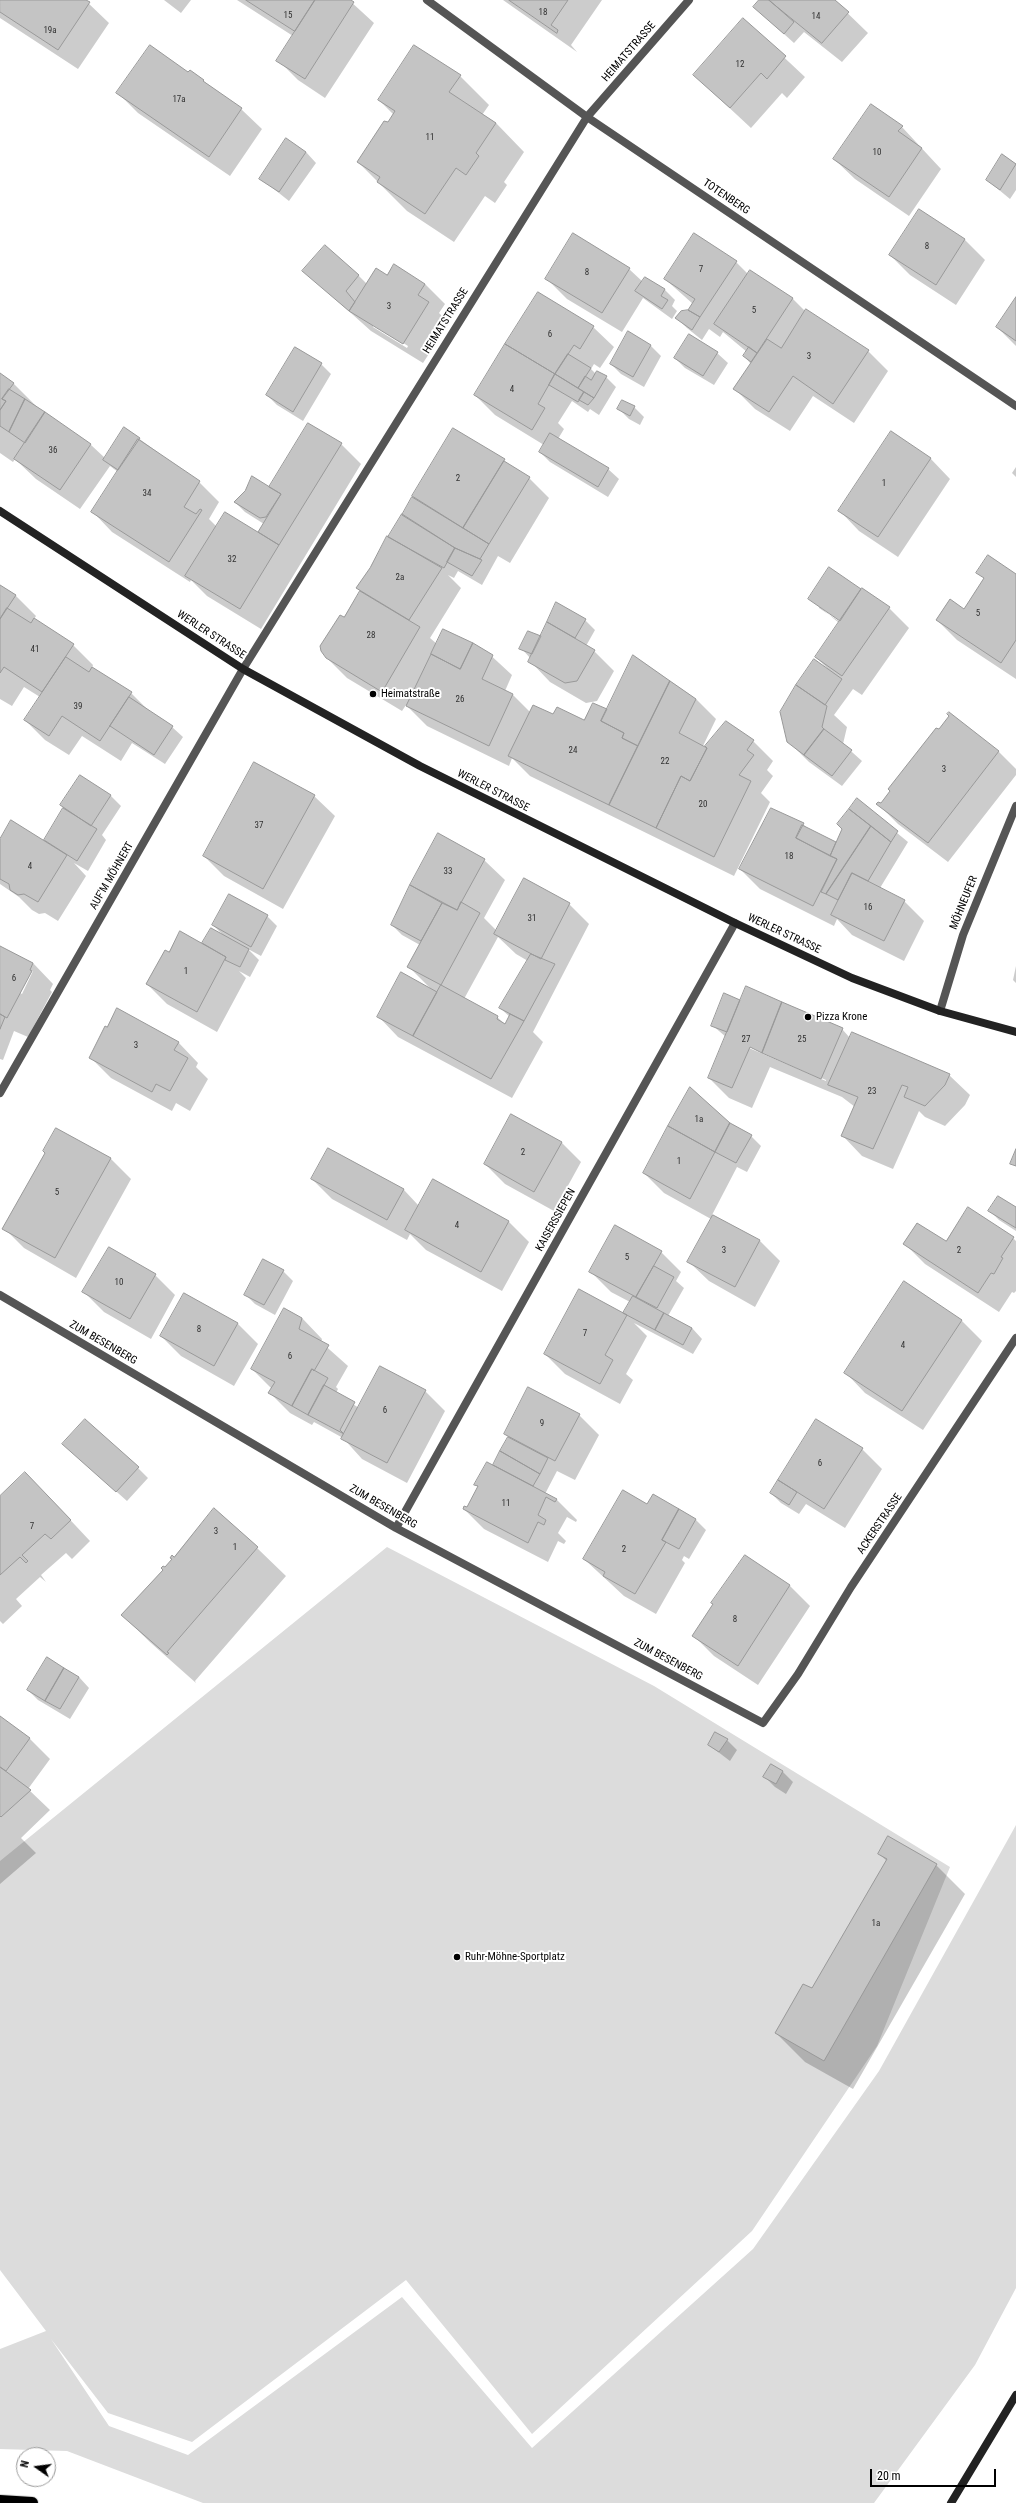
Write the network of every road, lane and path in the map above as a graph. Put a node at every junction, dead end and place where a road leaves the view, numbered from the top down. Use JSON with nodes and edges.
{"nodes":[{"id":1,"x":427,"y":0,"type":"edge"},
{"id":2,"x":689,"y":0,"type":"edge"},
{"id":3,"x":586,"y":117,"type":"junction"},
{"id":4,"x":1016,"y":406,"type":"edge"},
{"id":5,"x":0,"y":511,"type":"edge"},
{"id":6,"x":243,"y":669,"type":"junction"},
{"id":7,"x":1016,"y":806,"type":"edge"},
{"id":8,"x":735,"y":923,"type":"junction"},
{"id":9,"x":940,"y":1011,"type":"junction"},
{"id":10,"x":1016,"y":1031,"type":"edge"},
{"id":11,"x":0,"y":1093,"type":"edge"},
{"id":12,"x":0,"y":1297,"type":"edge"},
{"id":13,"x":1016,"y":1338,"type":"edge"},
{"id":14,"x":396,"y":1528,"type":"junction"},
{"id":15,"x":763,"y":1723,"type":"joint"},
{"id":16,"x":1016,"y":2396,"type":"edge"},
{"id":17,"x":0,"y":2501,"type":"edge"},
{"id":18,"x":32,"y":2503,"type":"edge"},
{"id":19,"x":951,"y":2503,"type":"edge"}],
"edges":[{"from":1,"to":3,"type":"street","name":"TOTENBERG"},
{"from":2,"to":3,"type":"street","name":"HEIMATSTRASSE"},
{"from":3,"to":4,"type":"street","name":"TOTENBERG"},
{"from":3,"to":6,"type":"street","name":"HEIMATSTRASSE"},
{"from":5,"to":6,"type":"main road","name":"WERLER STRASSE"},
{"from":6,"to":8,"type":"main road","name":"WERLER STRASSE"},
{"from":6,"to":11,"type":"street","name":"AUF'M MÖHNERT"},
{"from":7,"to":9,"type":"street","name":"MÖHNEUFER"},
{"from":8,"to":9,"type":"main road","name":"WERLER STRASSE"},
{"from":8,"to":14,"type":"street","name":"KAISERSSIEPEN"},
{"from":9,"to":10,"type":"main road","name":"WERLER STRASSE"},
{"from":12,"to":14,"type":"street","name":"ZUM BESENBERG"},
{"from":13,"to":15,"type":"street","name":"ACKERSTRASSE"},
{"from":14,"to":15,"type":"street","name":"ZUM BESENBERG"},
{"from":16,"to":19,"type":"main road"},
{"from":17,"to":18,"type":"highway"}]}
